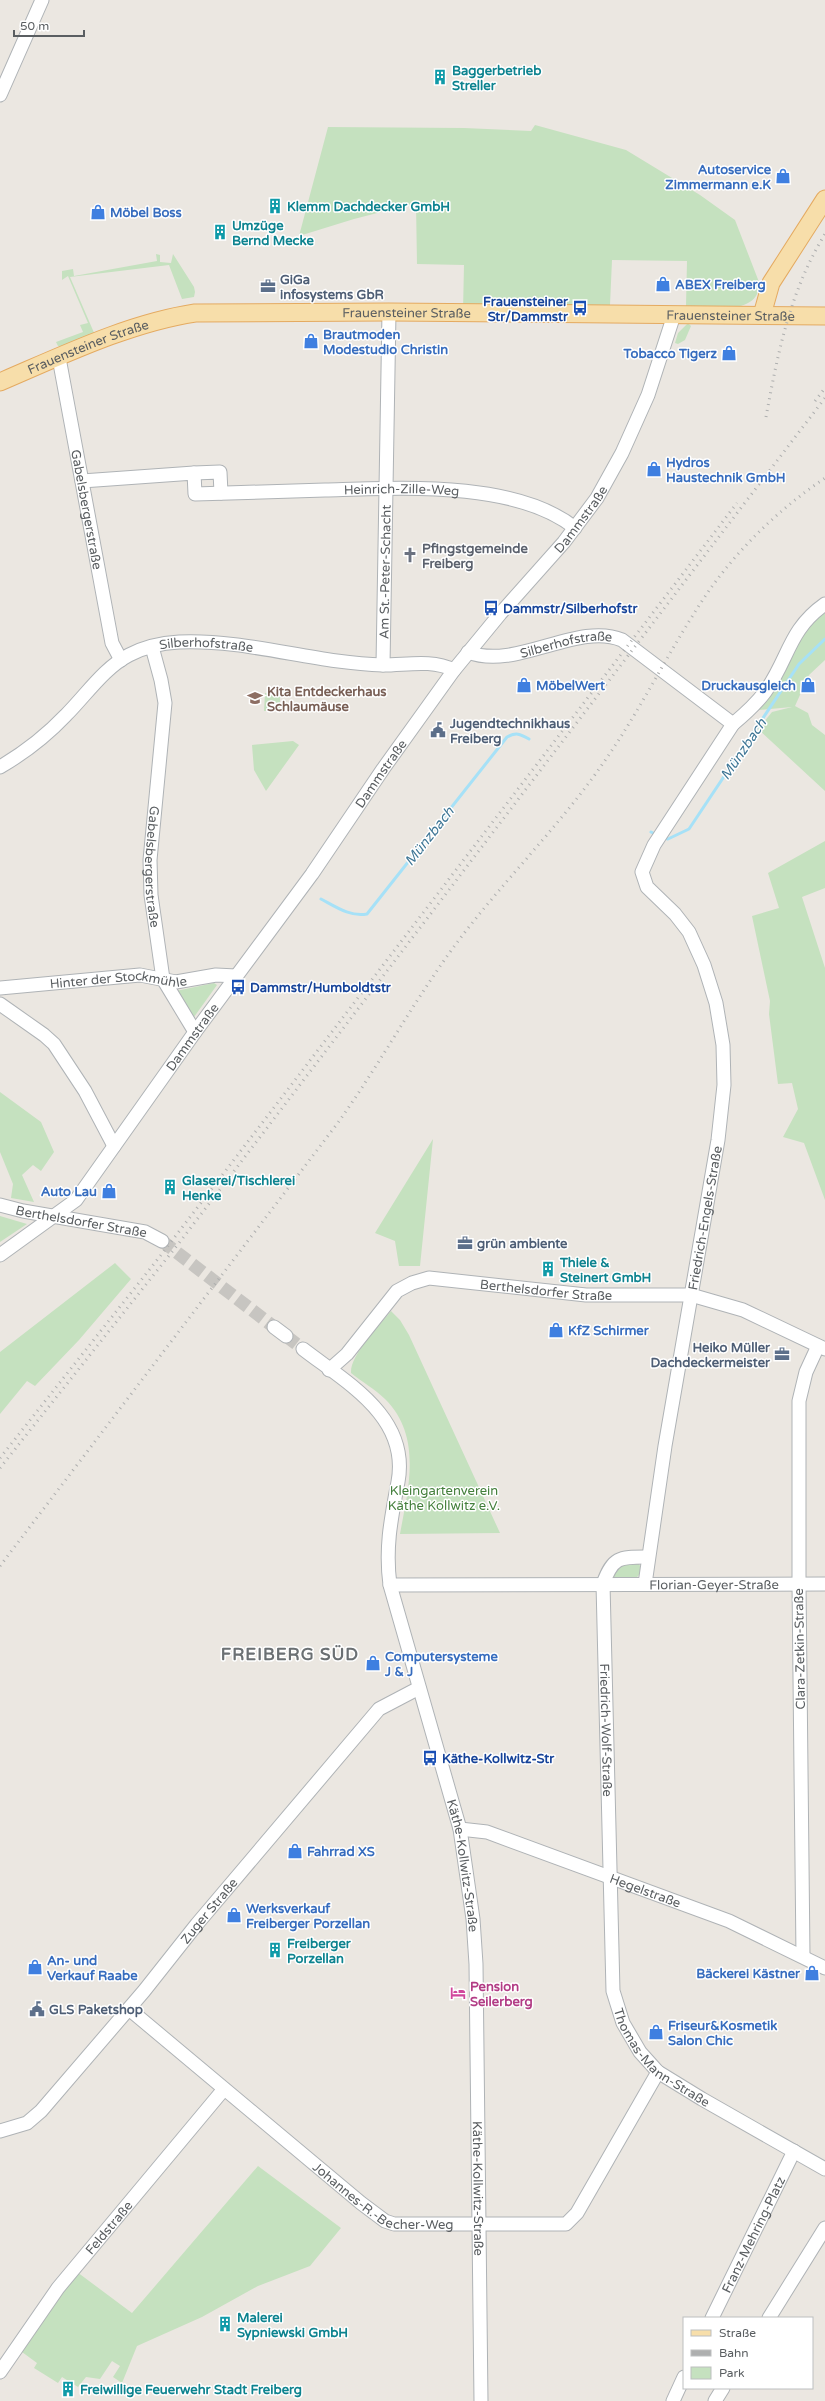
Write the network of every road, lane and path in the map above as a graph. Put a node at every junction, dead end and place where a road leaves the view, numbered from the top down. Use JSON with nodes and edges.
{"nodes":[{"id":1,"x":42,"y":0,"type":"edge"},
{"id":2,"x":0,"y":94,"type":"edge"},
{"id":3,"x":825,"y":199,"type":"edge"},
{"id":4,"x":389,"y":312,"type":"junction"},
{"id":5,"x":674,"y":315,"type":"junction"},
{"id":6,"x":762,"y":315,"type":"junction"},
{"id":7,"x":825,"y":316,"type":"edge"},
{"id":8,"x":59,"y":358,"type":"junction"},
{"id":9,"x":0,"y":382,"type":"edge"},
{"id":10,"x":194,"y":473,"type":"junction"},
{"id":11,"x":82,"y":481,"type":"junction"},
{"id":12,"x":386,"y":488,"type":"junction"},
{"id":13,"x":221,"y":493,"type":"junction"},
{"id":14,"x":575,"y":528,"type":"junction"},
{"id":15,"x":825,"y":604,"type":"edge"},
{"id":16,"x":152,"y":646,"type":"junction"},
{"id":17,"x":468,"y":652,"type":"junction"},
{"id":18,"x":122,"y":660,"type":"junction"},
{"id":19,"x":383,"y":665,"type":"junction"},
{"id":20,"x":454,"y":670,"type":"junction"},
{"id":21,"x":733,"y":724,"type":"junction"},
{"id":22,"x":0,"y":767,"type":"edge"},
{"id":23,"x":236,"y":976,"type":"junction"},
{"id":24,"x":163,"y":979,"type":"junction"},
{"id":25,"x":0,"y":988,"type":"edge"},
{"id":26,"x":0,"y":1004,"type":"edge"},
{"id":27,"x":194,"y":1032,"type":"junction"},
{"id":28,"x":114,"y":1146,"type":"junction"},
{"id":29,"x":0,"y":1205,"type":"edge"},
{"id":30,"x":55,"y":1216,"type":"junction"},
{"id":31,"x":162,"y":1241,"type":"tunnel mouth"},
{"id":32,"x":0,"y":1255,"type":"edge"},
{"id":33,"x":691,"y":1295,"type":"junction"},
{"id":34,"x":274,"y":1327,"type":"tunnel mouth"},
{"id":35,"x":286,"y":1336,"type":"tunnel mouth"},
{"id":36,"x":822,"y":1347,"type":"edge"},
{"id":37,"x":303,"y":1349,"type":"tunnel mouth"},
{"id":38,"x":329,"y":1370,"type":"junction"},
{"id":39,"x":648,"y":1557,"type":"junction"},
{"id":40,"x":603,"y":1584,"type":"junction"},
{"id":41,"x":645,"y":1584,"type":"junction"},
{"id":42,"x":799,"y":1584,"type":"junction"},
{"id":43,"x":825,"y":1584,"type":"edge"},
{"id":44,"x":390,"y":1585,"type":"junction"},
{"id":45,"x":419,"y":1688,"type":"junction"},
{"id":46,"x":460,"y":1829,"type":"junction"},
{"id":47,"x":611,"y":1876,"type":"junction"},
{"id":48,"x":803,"y":1956,"type":"junction"},
{"id":49,"x":825,"y":1968,"type":"edge"},
{"id":50,"x":129,"y":2009,"type":"junction"},
{"id":51,"x":658,"y":2072,"type":"junction"},
{"id":52,"x":224,"y":2089,"type":"junction"},
{"id":53,"x":0,"y":2131,"type":"edge"},
{"id":54,"x":794,"y":2151,"type":"junction"},
{"id":55,"x":825,"y":2168,"type":"edge"},
{"id":56,"x":479,"y":2225,"type":"junction"},
{"id":57,"x":825,"y":2228,"type":"edge"},
{"id":58,"x":712,"y":2317,"type":"edge"},
{"id":59,"x":770,"y":2317,"type":"edge"},
{"id":60,"x":0,"y":2372,"type":"edge"},
{"id":61,"x":683,"y":2379,"type":"edge"},
{"id":62,"x":722,"y":2389,"type":"edge"},
{"id":63,"x":481,"y":2401,"type":"edge"},
{"id":64,"x":673,"y":2401,"type":"edge"},
{"id":65,"x":715,"y":2401,"type":"edge"}],
"edges":[{"from":1,"to":2,"type":"street"},
{"from":3,"to":6,"type":"main road"},
{"from":4,"to":5,"type":"main road","name":"Frauensteiner Straße"},
{"from":4,"to":8,"type":"main road","name":"Frauensteiner Straße"},
{"from":4,"to":12,"type":"street","name":"Am St.-Peter-Schacht"},
{"from":5,"to":6,"type":"main road","name":"Frauensteiner Straße"},
{"from":5,"to":14,"type":"street","name":"Dammstraße"},
{"from":6,"to":7,"type":"main road","name":"Frauensteiner Straße"},
{"from":8,"to":9,"type":"main road","name":"Frauensteiner Straße"},
{"from":8,"to":11,"type":"street","name":"Gabelsbergerstraße"},
{"from":10,"to":11,"type":"street"},
{"from":10,"to":13,"type":"street","name":"Heinrich-Zille-Weg"},
{"from":10,"to":13,"type":"street"},
{"from":11,"to":18,"type":"street","name":"Gabelsbergerstraße"},
{"from":12,"to":13,"type":"street","name":"Heinrich-Zille-Weg"},
{"from":12,"to":14,"type":"street","name":"Heinrich-Zille-Weg"},
{"from":12,"to":19,"type":"street","name":"Am St.-Peter-Schacht"},
{"from":14,"to":17,"type":"street","name":"Dammstraße"},
{"from":15,"to":21,"type":"street"},
{"from":16,"to":18,"type":"street","name":"Silberhofstraße"},
{"from":16,"to":19,"type":"street","name":"Silberhofstraße"},
{"from":16,"to":24,"type":"street","name":"Gabelsbergerstraße"},
{"from":17,"to":20,"type":"street","name":"Dammstraße"},
{"from":17,"to":21,"type":"street","name":"Silberhofstraße"},
{"from":18,"to":22,"type":"street","name":"Silberhofstraße"},
{"from":19,"to":20,"type":"street","name":"Silberhofstraße"},
{"from":20,"to":23,"type":"street","name":"Dammstraße"},
{"from":21,"to":33,"type":"street","name":"Friedrich-Engels-Straße"},
{"from":23,"to":24,"type":"street","name":"Hinter der Stockmühle"},
{"from":23,"to":27,"type":"street","name":"Dammstraße"},
{"from":24,"to":25,"type":"street","name":"Hinter der Stockmühle"},
{"from":24,"to":27,"type":"street","name":"Gabelsbergerstraße"},
{"from":26,"to":28,"type":"street"},
{"from":27,"to":28,"type":"street","name":"Dammstraße"},
{"from":28,"to":30,"type":"street","name":"Dammstraße"},
{"from":29,"to":30,"type":"street","name":"Berthelsdorfer Straße"},
{"from":30,"to":31,"type":"street","name":"Berthelsdorfer Straße"},
{"from":30,"to":32,"type":"street","name":"Dammstraße"},
{"from":33,"to":36,"type":"street","name":"Berthelsdorfer Straße"},
{"from":33,"to":38,"type":"street","name":"Berthelsdorfer Straße"},
{"from":33,"to":39,"type":"street","name":"Friedrich-Engels-Straße"},
{"from":34,"to":35,"type":"street"},
{"from":36,"to":42,"type":"street","name":"Clara-Zetkin-Straße"},
{"from":37,"to":38,"type":"street"},
{"from":38,"to":44,"type":"street","name":"Käthe-Kollwitz-Straße"},
{"from":39,"to":40,"type":"street","name":"Florian-Geyer-Straße"},
{"from":39,"to":41,"type":"street","name":"Friedrich-Engels-Straße"},
{"from":40,"to":41,"type":"street","name":"Florian-Geyer-Straße"},
{"from":40,"to":44,"type":"street","name":"Florian-Geyer-Straße"},
{"from":40,"to":47,"type":"street","name":"Friedrich-Wolf-Straße"},
{"from":41,"to":42,"type":"street","name":"Florian-Geyer-Straße"},
{"from":42,"to":43,"type":"street","name":"Florian-Geyer-Straße"},
{"from":42,"to":48,"type":"street","name":"Clara-Zetkin-Straße"},
{"from":44,"to":45,"type":"street","name":"Käthe-Kollwitz-Straße"},
{"from":45,"to":46,"type":"street","name":"Käthe-Kollwitz-Straße"},
{"from":45,"to":50,"type":"street","name":"Zuger Straße"},
{"from":46,"to":47,"type":"street","name":"Hegelstraße"},
{"from":46,"to":56,"type":"street","name":"Käthe-Kollwitz-Straße"},
{"from":47,"to":48,"type":"street","name":"Hegelstraße"},
{"from":47,"to":51,"type":"street","name":"Thomas-Mann-Straße"},
{"from":48,"to":49,"type":"street","name":"Hegelstraße"},
{"from":50,"to":52,"type":"street","name":"Johannes-R.-Becher-Weg"},
{"from":50,"to":53,"type":"street","name":"Zuger Straße"},
{"from":51,"to":54,"type":"street","name":"Thomas-Mann-Straße"},
{"from":51,"to":56,"type":"street","name":"Johannes-R.-Becher-Weg"},
{"from":52,"to":56,"type":"street","name":"Johannes-R.-Becher-Weg"},
{"from":52,"to":60,"type":"street","name":"Feldstraße"},
{"from":54,"to":55,"type":"street","name":"Thomas-Mann-Straße"},
{"from":54,"to":58,"type":"street","name":"Franz-Mehring-Platz"},
{"from":56,"to":63,"type":"street","name":"Käthe-Kollwitz-Straße"},
{"from":57,"to":59,"type":"street"},
{"from":61,"to":64,"type":"street"},
{"from":62,"to":65,"type":"street"}]}
